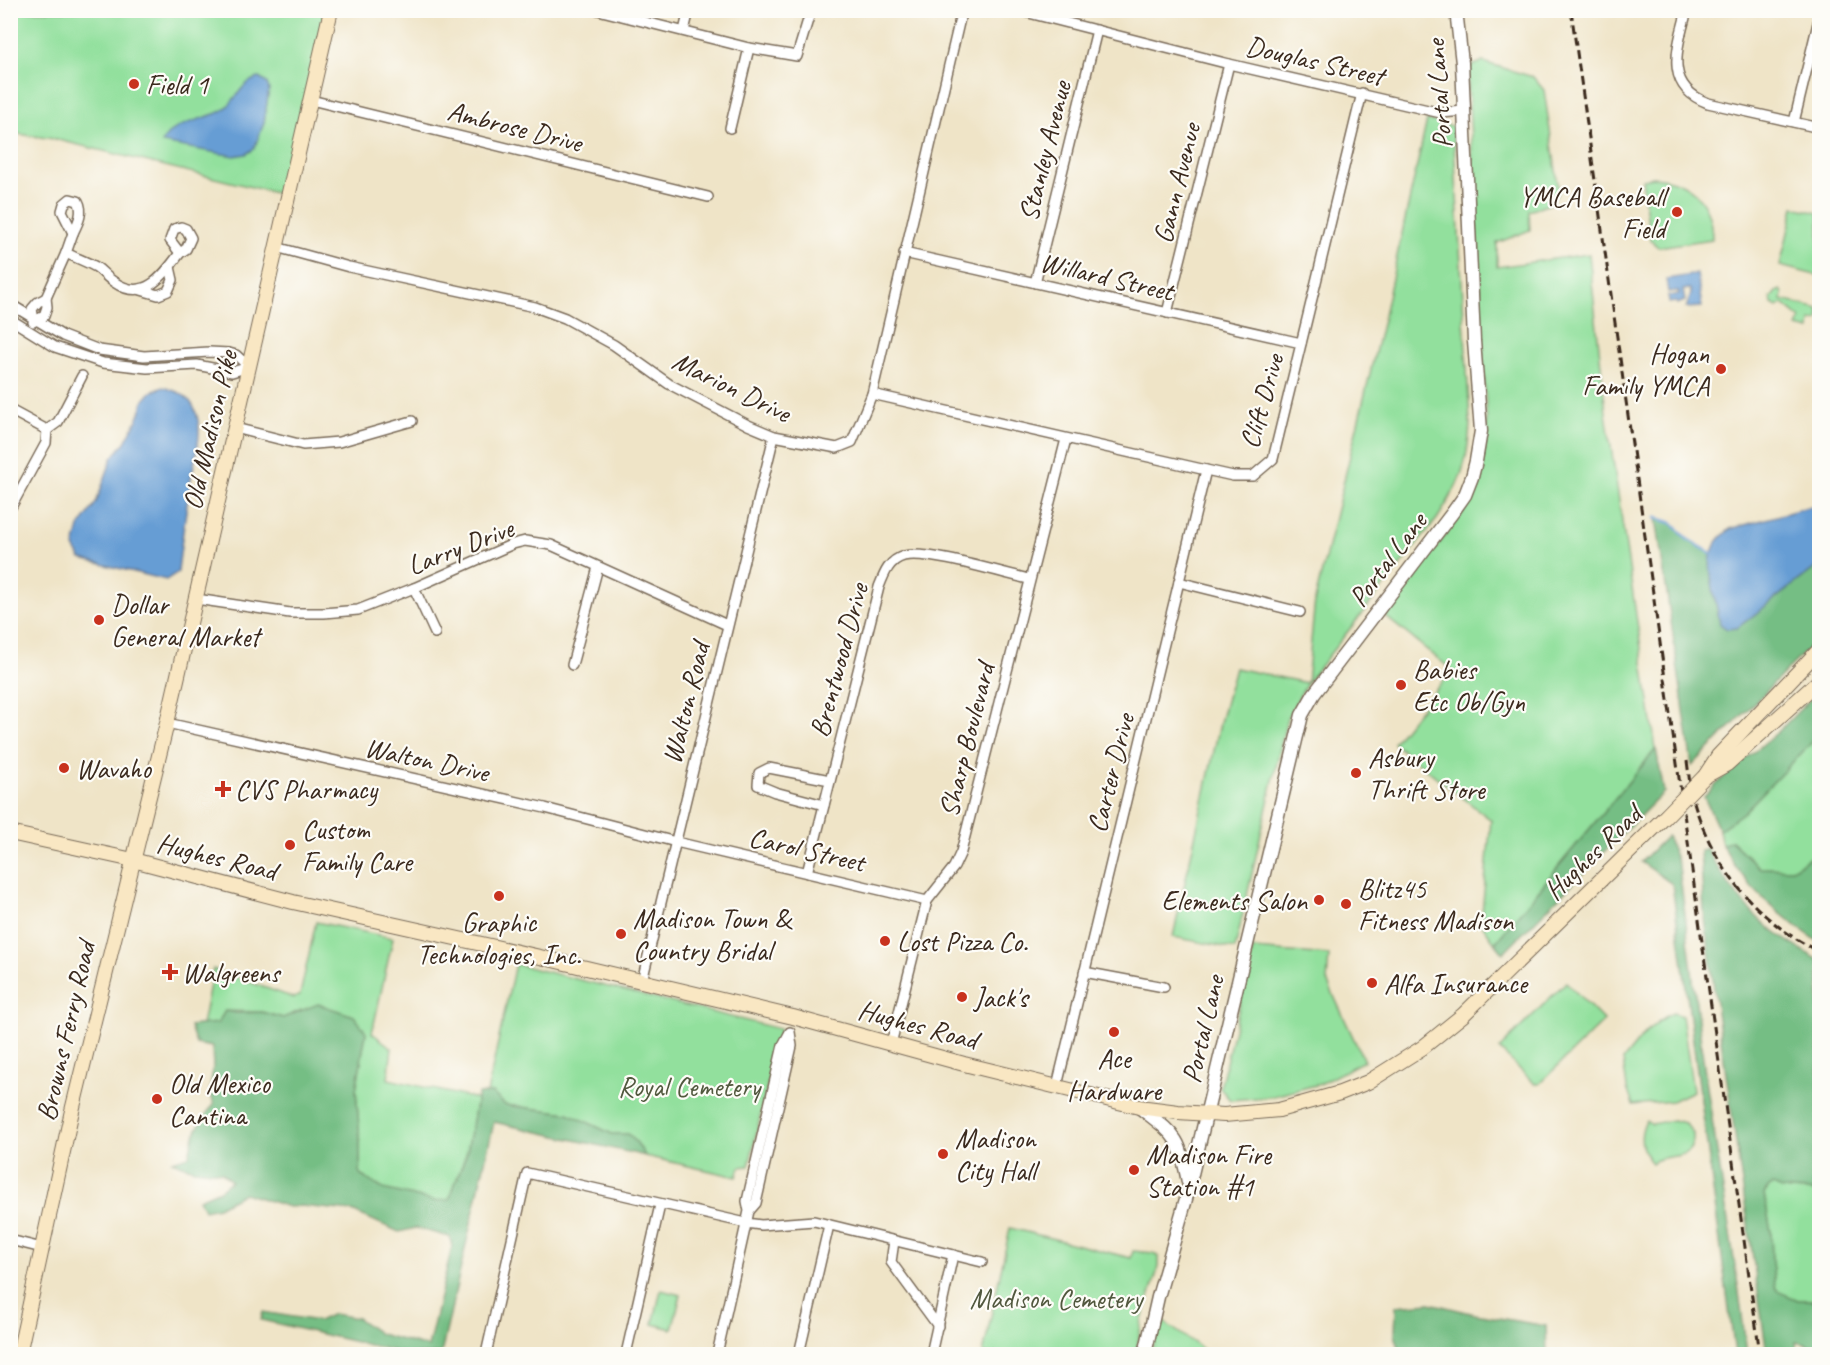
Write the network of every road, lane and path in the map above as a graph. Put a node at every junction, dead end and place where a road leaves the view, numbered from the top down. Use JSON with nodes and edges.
{"nodes":[{"id":1,"x":331,"y":10,"type":"edge"},
{"id":2,"x":598,"y":10,"type":"edge"},
{"id":3,"x":689,"y":10,"type":"edge"},
{"id":4,"x":811,"y":10,"type":"edge"},
{"id":5,"x":962,"y":10,"type":"edge"},
{"id":6,"x":1017,"y":10,"type":"edge"},
{"id":7,"x":1456,"y":10,"type":"edge"},
{"id":8,"x":1687,"y":10,"type":"edge"},
{"id":9,"x":1820,"y":15,"type":"edge"},
{"id":10,"x":1097,"y":30,"type":"junction"},
{"id":11,"x":684,"y":31,"type":"junction"},
{"id":12,"x":749,"y":48,"type":"junction"},
{"id":13,"x":1229,"y":64,"type":"junction"},
{"id":14,"x":1362,"y":93,"type":"junction"},
{"id":15,"x":311,"y":100,"type":"junction"},
{"id":16,"x":1464,"y":111,"type":"junction"},
{"id":17,"x":1794,"y":122,"type":"junction"},
{"id":18,"x":730,"y":128,"type":"dead end"},
{"id":19,"x":1820,"y":128,"type":"edge"},
{"id":20,"x":708,"y":197,"type":"dead end"},
{"id":21,"x":73,"y":232,"type":"dead end"},
{"id":22,"x":276,"y":248,"type":"junction"},
{"id":23,"x":180,"y":253,"type":"dead end"},
{"id":24,"x":904,"y":253,"type":"junction"},
{"id":25,"x":66,"y":254,"type":"junction"},
{"id":26,"x":170,"y":267,"type":"junction"},
{"id":27,"x":1035,"y":283,"type":"junction"},
{"id":28,"x":141,"y":290,"type":"junction"},
{"id":29,"x":10,"y":304,"type":"edge"},
{"id":30,"x":1167,"y":313,"type":"junction"},
{"id":31,"x":10,"y":319,"type":"edge"},
{"id":32,"x":34,"y":320,"type":"junction"},
{"id":33,"x":28,"y":330,"type":"junction"},
{"id":34,"x":1300,"y":343,"type":"junction"},
{"id":35,"x":249,"y":367,"type":"junction"},
{"id":36,"x":82,"y":376,"type":"dead end"},
{"id":37,"x":872,"y":394,"type":"junction"},
{"id":38,"x":10,"y":410,"type":"edge"},
{"id":39,"x":412,"y":421,"type":"dead end"},
{"id":40,"x":235,"y":428,"type":"junction"},
{"id":41,"x":47,"y":430,"type":"junction"},
{"id":42,"x":774,"y":436,"type":"junction"},
{"id":43,"x":1066,"y":439,"type":"junction"},
{"id":44,"x":1206,"y":470,"type":"junction"},
{"id":45,"x":10,"y":509,"type":"edge"},
{"id":46,"x":598,"y":567,"type":"junction"},
{"id":47,"x":1029,"y":579,"type":"junction"},
{"id":48,"x":1179,"y":582,"type":"junction"},
{"id":49,"x":414,"y":588,"type":"junction"},
{"id":50,"x":196,"y":599,"type":"junction"},
{"id":51,"x":1300,"y":612,"type":"dead end"},
{"id":52,"x":727,"y":625,"type":"junction"},
{"id":53,"x":435,"y":633,"type":"dead end"},
{"id":54,"x":1820,"y":650,"type":"edge"},
{"id":55,"x":572,"y":665,"type":"dead end"},
{"id":56,"x":1820,"y":680,"type":"edge"},
{"id":57,"x":167,"y":723,"type":"junction"},
{"id":58,"x":1705,"y":776,"type":"junction"},
{"id":59,"x":830,"y":780,"type":"junction"},
{"id":60,"x":824,"y":805,"type":"junction"},
{"id":61,"x":10,"y":833,"type":"edge"},
{"id":62,"x":676,"y":842,"type":"junction"},
{"id":63,"x":133,"y":860,"type":"junction"},
{"id":64,"x":807,"y":873,"type":"junction"},
{"id":65,"x":927,"y":901,"type":"junction"},
{"id":66,"x":1084,"y":972,"type":"junction"},
{"id":67,"x":642,"y":981,"type":"junction"},
{"id":68,"x":1164,"y":987,"type":"dead end"},
{"id":69,"x":793,"y":1017,"type":"junction"},
{"id":70,"x":891,"y":1044,"type":"junction"},
{"id":71,"x":1057,"y":1086,"type":"junction"},
{"id":72,"x":1139,"y":1107,"type":"junction"},
{"id":73,"x":1207,"y":1114,"type":"junction"},
{"id":74,"x":1189,"y":1187,"type":"junction"},
{"id":75,"x":660,"y":1205,"type":"junction"},
{"id":76,"x":746,"y":1223,"type":"junction"},
{"id":77,"x":829,"y":1225,"type":"junction"},
{"id":78,"x":10,"y":1240,"type":"edge"},
{"id":79,"x":894,"y":1241,"type":"junction"},
{"id":80,"x":42,"y":1248,"type":"junction"},
{"id":81,"x":953,"y":1255,"type":"junction"},
{"id":82,"x":982,"y":1262,"type":"dead end"},
{"id":83,"x":938,"y":1326,"type":"junction"},
{"id":84,"x":19,"y":1354,"type":"edge"},
{"id":85,"x":486,"y":1354,"type":"edge"},
{"id":86,"x":626,"y":1354,"type":"edge"},
{"id":87,"x":717,"y":1354,"type":"edge"},
{"id":88,"x":799,"y":1354,"type":"edge"},
{"id":89,"x":931,"y":1354,"type":"edge"},
{"id":90,"x":1145,"y":1354,"type":"edge"}],
"edges":[{"from":1,"to":15,"type":"main road","name":"Old Madison Pike"},
{"from":2,"to":11,"type":"street"},
{"from":3,"to":11,"type":"street"},
{"from":4,"to":12,"type":"street"},
{"from":5,"to":24,"type":"street","name":"Marion Drive"},
{"from":6,"to":10,"type":"street","name":"Douglas Street"},
{"from":7,"to":16,"type":"street","name":"Portal Lane"},
{"from":8,"to":17,"type":"street"},
{"from":9,"to":17,"type":"street"},
{"from":10,"to":13,"type":"street","name":"Douglas Street"},
{"from":10,"to":27,"type":"street","name":"Stanley Avenue"},
{"from":11,"to":12,"type":"street"},
{"from":12,"to":18,"type":"street"},
{"from":13,"to":14,"type":"street","name":"Douglas Street"},
{"from":13,"to":30,"type":"street","name":"Gann Avenue"},
{"from":14,"to":16,"type":"street","name":"Douglas Street"},
{"from":14,"to":34,"type":"street","name":"Clift Drive"},
{"from":15,"to":20,"type":"street","name":"Ambrose Drive"},
{"from":15,"to":22,"type":"main road","name":"Old Madison Pike"},
{"from":16,"to":73,"type":"street","name":"Portal Lane"},
{"from":17,"to":19,"type":"street"},
{"from":21,"to":25,"type":"street"},
{"from":22,"to":35,"type":"main road","name":"Old Madison Pike"},
{"from":22,"to":42,"type":"street","name":"Marion Drive"},
{"from":23,"to":26,"type":"street"},
{"from":24,"to":27,"type":"street","name":"Willard Street"},
{"from":24,"to":37,"type":"street","name":"Marion Drive"},
{"from":25,"to":28,"type":"street"},
{"from":25,"to":32,"type":"street"},
{"from":26,"to":28,"type":"street"},
{"from":26,"to":28,"type":"street"},
{"from":27,"to":30,"type":"street","name":"Willard Street"},
{"from":29,"to":32,"type":"street"},
{"from":30,"to":34,"type":"street","name":"Willard Street"},
{"from":31,"to":33,"type":"street"},
{"from":32,"to":33,"type":"street"},
{"from":32,"to":35,"type":"street"},
{"from":33,"to":35,"type":"street"},
{"from":34,"to":44,"type":"street","name":"Clift Drive"},
{"from":35,"to":40,"type":"main road","name":"Old Madison Pike"},
{"from":36,"to":41,"type":"street"},
{"from":37,"to":42,"type":"street","name":"Marion Drive"},
{"from":37,"to":43,"type":"street","name":"Clift Drive"},
{"from":38,"to":41,"type":"street"},
{"from":39,"to":40,"type":"street"},
{"from":40,"to":50,"type":"main road","name":"Old Madison Pike"},
{"from":41,"to":45,"type":"street"},
{"from":42,"to":52,"type":"street","name":"Walton Road"},
{"from":43,"to":44,"type":"street","name":"Clift Drive"},
{"from":43,"to":47,"type":"street","name":"Sharp Boulevard"},
{"from":44,"to":48,"type":"street","name":"Carter Drive"},
{"from":46,"to":49,"type":"street","name":"Larry Drive"},
{"from":46,"to":52,"type":"street","name":"Larry Drive"},
{"from":46,"to":55,"type":"street"},
{"from":47,"to":59,"type":"street","name":"Brentwood Drive"},
{"from":47,"to":65,"type":"street","name":"Sharp Boulevard"},
{"from":48,"to":51,"type":"street"},
{"from":48,"to":66,"type":"street","name":"Carter Drive"},
{"from":49,"to":50,"type":"street","name":"Larry Drive"},
{"from":49,"to":53,"type":"street"},
{"from":50,"to":57,"type":"main road","name":"Old Madison Pike"},
{"from":52,"to":62,"type":"street","name":"Walton Road"},
{"from":54,"to":58,"type":"main road","name":"Hughes Road"},
{"from":56,"to":58,"type":"main road","name":"Hughes Road"},
{"from":57,"to":62,"type":"street","name":"Walton Drive"},
{"from":57,"to":63,"type":"main road","name":"Old Madison Pike"},
{"from":58,"to":73,"type":"main road","name":"Hughes Road","bridge":true},
{"from":59,"to":60,"type":"street","name":"Brentwood Drive"},
{"from":59,"to":60,"type":"street"},
{"from":60,"to":64,"type":"street","name":"Brentwood Drive"},
{"from":61,"to":63,"type":"main road","name":"Hughes Road"},
{"from":62,"to":64,"type":"street","name":"Carol Street"},
{"from":62,"to":67,"type":"street","name":"Walton Road"},
{"from":63,"to":67,"type":"main road","name":"Hughes Road"},
{"from":63,"to":80,"type":"main road","name":"Browns Ferry Road"},
{"from":64,"to":65,"type":"street","name":"Carol Street"},
{"from":65,"to":70,"type":"street","name":"Sharp Boulevard"},
{"from":66,"to":68,"type":"street"},
{"from":66,"to":71,"type":"street","name":"Carter Drive"},
{"from":67,"to":69,"type":"main road","name":"Hughes Road"},
{"from":69,"to":70,"type":"main road","name":"Hughes Road"},
{"from":69,"to":76,"type":"street"},
{"from":70,"to":71,"type":"main road","name":"Hughes Road"},
{"from":71,"to":72,"type":"main road","name":"Hughes Road"},
{"from":72,"to":73,"type":"main road","name":"Hughes Road"},
{"from":72,"to":74,"type":"street"},
{"from":73,"to":74,"type":"street","name":"Portal Lane"},
{"from":74,"to":90,"type":"street","name":"Portal Lane"},
{"from":75,"to":76,"type":"street"},
{"from":75,"to":85,"type":"street"},
{"from":75,"to":86,"type":"street"},
{"from":76,"to":77,"type":"street"},
{"from":76,"to":87,"type":"street"},
{"from":77,"to":79,"type":"street"},
{"from":77,"to":88,"type":"street"},
{"from":78,"to":80,"type":"street"},
{"from":79,"to":81,"type":"street"},
{"from":79,"to":83,"type":"street"},
{"from":80,"to":84,"type":"main road","name":"Browns Ferry Road"},
{"from":81,"to":82,"type":"street"},
{"from":81,"to":83,"type":"street"},
{"from":83,"to":89,"type":"street"}]}
